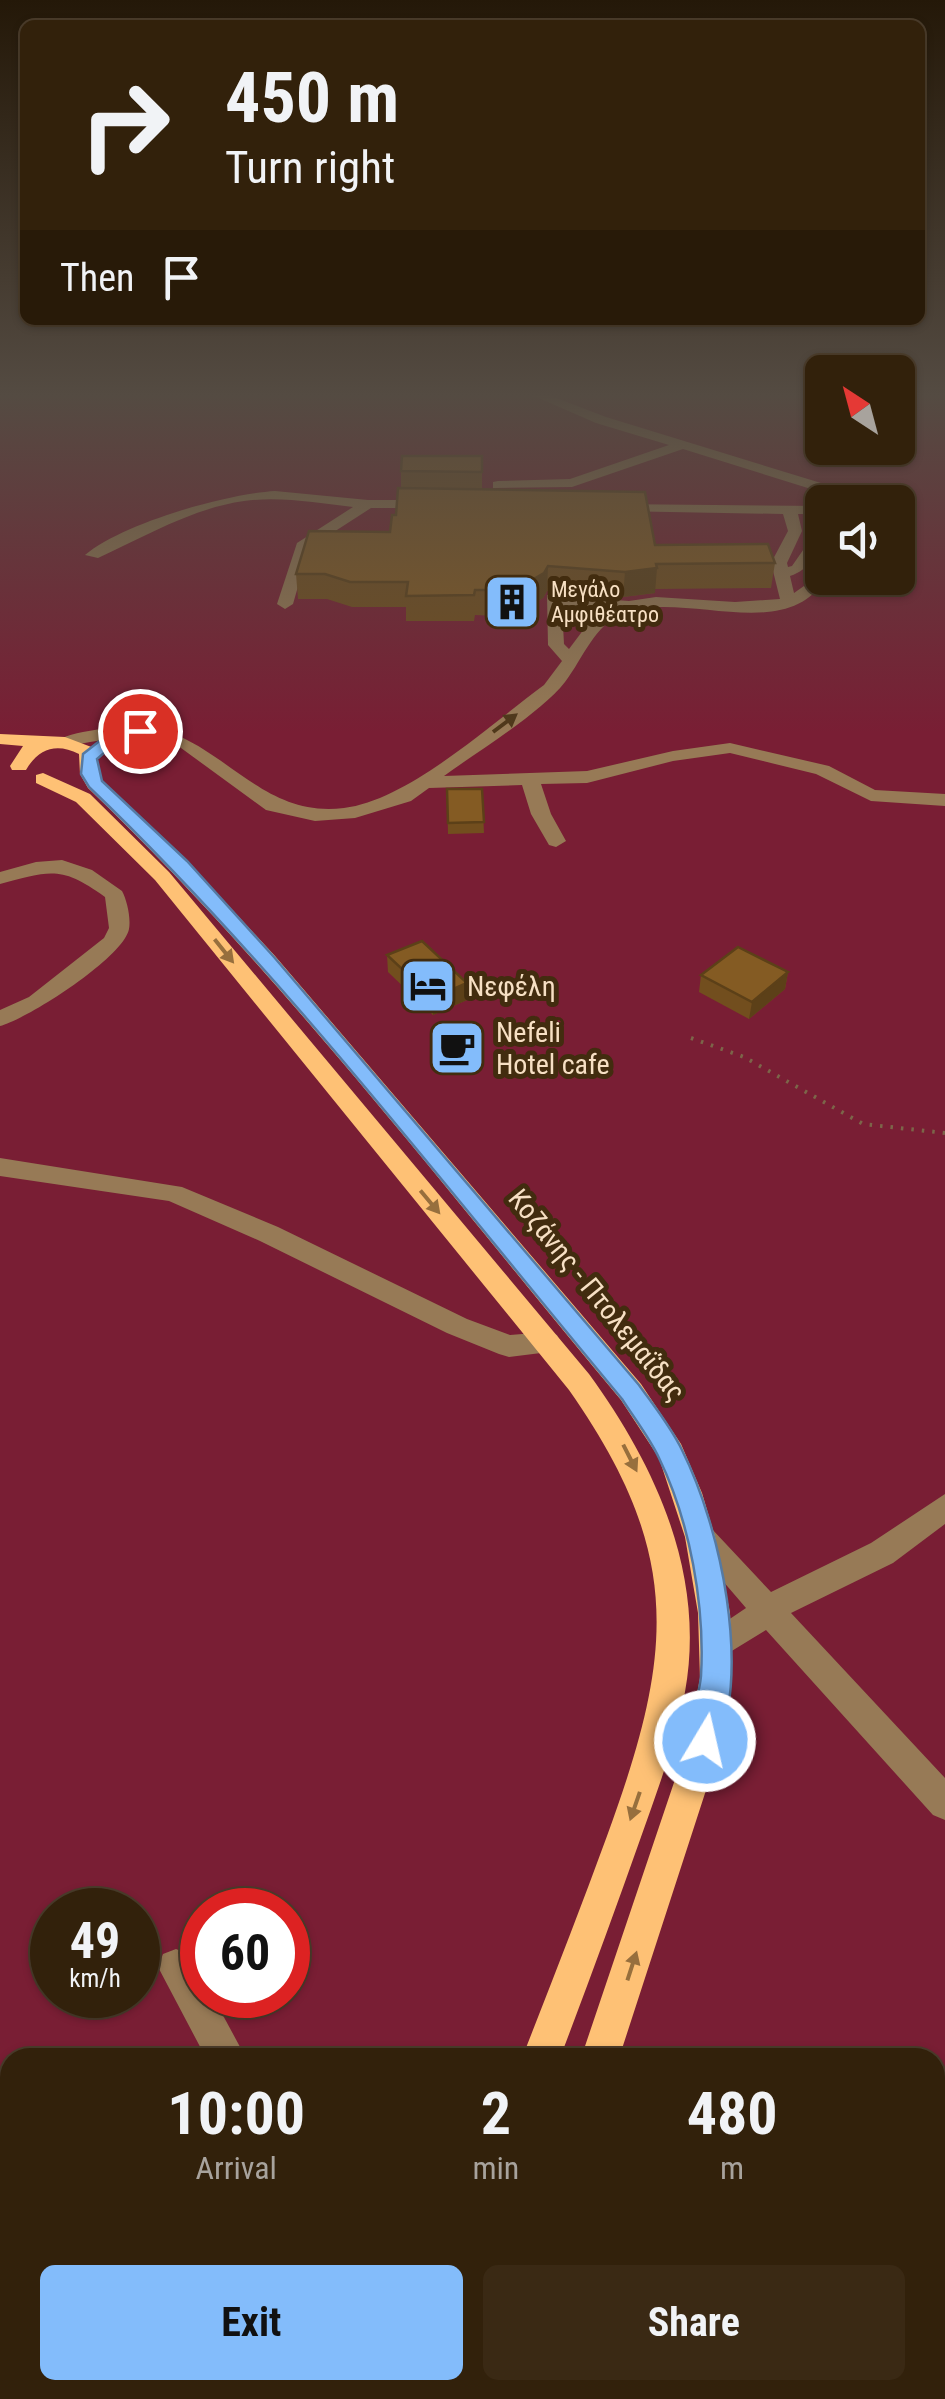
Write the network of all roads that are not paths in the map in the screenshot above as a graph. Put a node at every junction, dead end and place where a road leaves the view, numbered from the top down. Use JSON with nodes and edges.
{"nodes":[{"id":1,"x":205,"y":508,"type":"edge"},
{"id":2,"x":362,"y":508,"type":"edge"},
{"id":3,"x":613,"y":508,"type":"edge"},
{"id":4,"x":805,"y":518,"type":"edge"},
{"id":5,"x":805,"y":522,"type":"edge"},
{"id":6,"x":805,"y":537,"type":"edge"},
{"id":7,"x":93,"y":555,"type":"dead end"},
{"id":8,"x":784,"y":576,"type":"junction"},
{"id":9,"x":805,"y":586,"type":"edge"},
{"id":10,"x":805,"y":592,"type":"edge"},
{"id":11,"x":788,"y":601,"type":"junction"},
{"id":12,"x":285,"y":604,"type":"dead end"},
{"id":13,"x":626,"y":606,"type":"junction"},
{"id":14,"x":569,"y":658,"type":"junction"},
{"id":15,"x":140,"y":731,"type":"junction"},
{"id":16,"x":0,"y":739,"type":"edge"},
{"id":17,"x":57,"y":742,"type":"junction"},
{"id":18,"x":0,"y":753,"type":"edge"},
{"id":19,"x":88,"y":760,"type":"junction"},
{"id":20,"x":30,"y":773,"type":"junction"},
{"id":21,"x":530,"y":779,"type":"junction"},
{"id":22,"x":428,"y":782,"type":"junction"},
{"id":23,"x":945,"y":800,"type":"edge"},
{"id":24,"x":556,"y":841,"type":"dead end"},
{"id":25,"x":0,"y":878,"type":"edge"},
{"id":26,"x":0,"y":1019,"type":"edge"},
{"id":27,"x":0,"y":1167,"type":"edge"},
{"id":28,"x":546,"y":1343,"type":"junction"},
{"id":29,"x":945,"y":1507,"type":"edge"},
{"id":30,"x":700,"y":1537,"type":"junction"},
{"id":31,"x":768,"y":1610,"type":"junction"},
{"id":32,"x":717,"y":1646,"type":"junction"},
{"id":33,"x":945,"y":1803,"type":"edge"},
{"id":34,"x":176,"y":1967,"type":"dead end"},
{"id":35,"x":222,"y":2048,"type":"edge"},
{"id":36,"x":545,"y":2048,"type":"edge"},
{"id":37,"x":603,"y":2048,"type":"edge"}],
"edges":[{"from":1,"to":7,"type":"street"},
{"from":2,"to":12,"type":"street"},
{"from":3,"to":4,"type":"street"},
{"from":5,"to":8,"type":"street"},
{"from":6,"to":8,"type":"street"},
{"from":8,"to":9,"type":"street"},
{"from":8,"to":11,"type":"street"},
{"from":10,"to":11,"type":"street"},
{"from":11,"to":13,"type":"street"},
{"from":13,"to":14,"type":"street"},
{"from":13,"to":14,"type":"street"},
{"from":22,"to":14,"type":"street","one_way":true},
{"from":15,"to":17,"type":"street"},
{"from":15,"to":19,"type":"street"},
{"from":15,"to":22,"type":"street"},
{"from":16,"to":17,"type":"main road"},
{"from":17,"to":19,"type":"main road"},
{"from":17,"to":20,"type":"main road"},
{"from":18,"to":20,"type":"main road"},
{"from":19,"to":20,"type":"main road"},
{"from":19,"to":30,"type":"main road","name":"Κοζάνης - Πτολεμαΐδας"},
{"from":20,"to":28,"type":"main road","one_way":true},
{"from":21,"to":22,"type":"street"},
{"from":21,"to":23,"type":"street"},
{"from":21,"to":24,"type":"street"},
{"from":25,"to":26,"type":"street"},
{"from":27,"to":28,"type":"street"},
{"from":28,"to":36,"type":"main road","one_way":true},
{"from":29,"to":31,"type":"street"},
{"from":30,"to":31,"type":"street"},
{"from":30,"to":32,"type":"main road","name":"Κοζάνης - Πτολεμαΐδας"},
{"from":31,"to":32,"type":"street"},
{"from":31,"to":33,"type":"street"},
{"from":37,"to":32,"type":"main road","name":"Κοζάνης - Πτολεμαΐδας","one_way":true},
{"from":34,"to":35,"type":"street"}]}
